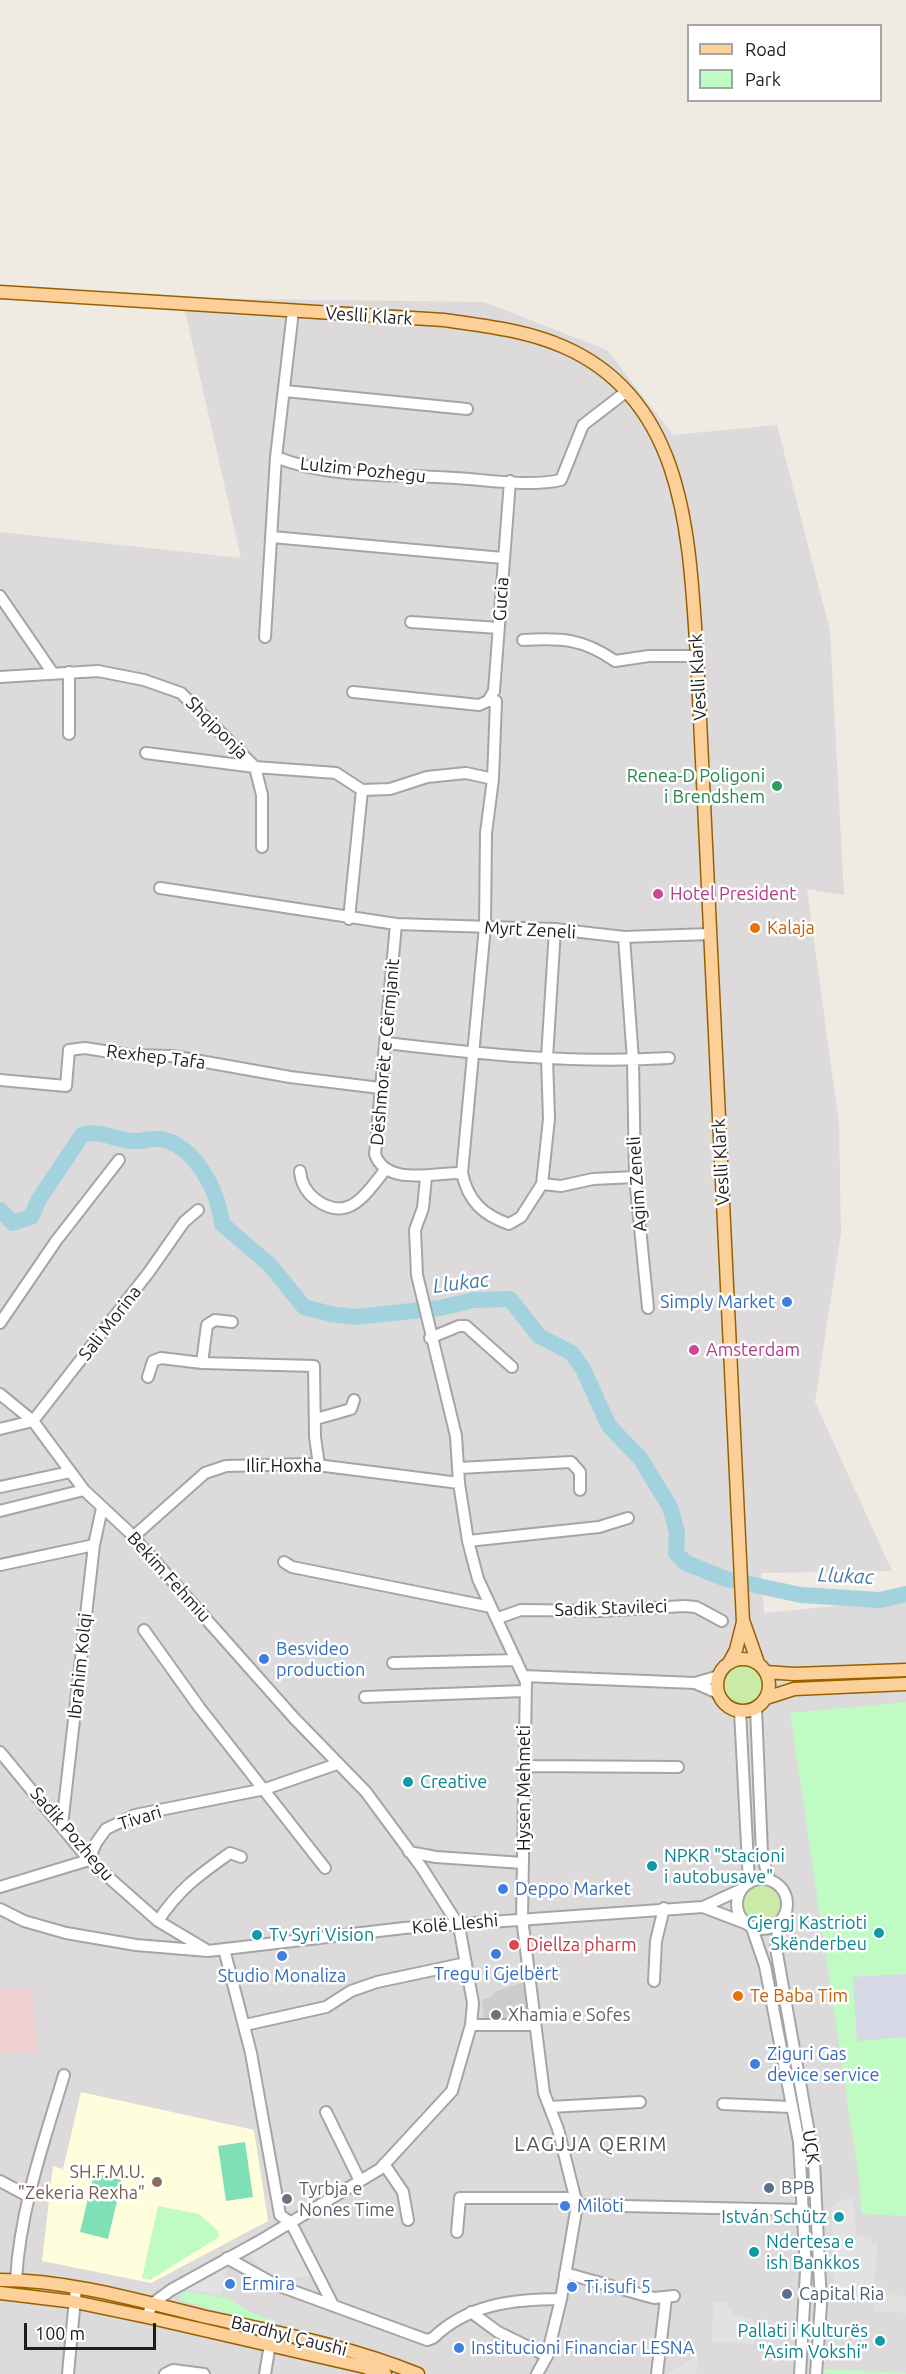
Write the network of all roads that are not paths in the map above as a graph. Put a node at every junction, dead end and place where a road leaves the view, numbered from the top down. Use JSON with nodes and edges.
{"nodes":[{"id":1,"x":0,"y":292,"type":"edge"},
{"id":2,"x":293,"y":311,"type":"junction"},
{"id":3,"x":285,"y":391,"type":"junction"},
{"id":4,"x":627,"y":391,"type":"junction"},
{"id":5,"x":467,"y":409,"type":"dead end"},
{"id":6,"x":276,"y":457,"type":"junction"},
{"id":7,"x":510,"y":481,"type":"junction"},
{"id":8,"x":272,"y":537,"type":"junction"},
{"id":9,"x":503,"y":558,"type":"junction"},
{"id":10,"x":0,"y":596,"type":"edge"},
{"id":11,"x":411,"y":622,"type":"dead end"},
{"id":12,"x":499,"y":628,"type":"junction"},
{"id":13,"x":265,"y":637,"type":"dead end"},
{"id":14,"x":523,"y":640,"type":"dead end"},
{"id":15,"x":698,"y":656,"type":"junction"},
{"id":16,"x":52,"y":672,"type":"junction"},
{"id":17,"x":69,"y":672,"type":"junction"},
{"id":18,"x":0,"y":677,"type":"edge"},
{"id":19,"x":353,"y":692,"type":"dead end"},
{"id":20,"x":488,"y":701,"type":"junction"},
{"id":21,"x":69,"y":734,"type":"dead end"},
{"id":22,"x":146,"y":753,"type":"dead end"},
{"id":23,"x":255,"y":767,"type":"junction"},
{"id":24,"x":493,"y":779,"type":"junction"},
{"id":25,"x":362,"y":790,"type":"junction"},
{"id":26,"x":262,"y":847,"type":"dead end"},
{"id":27,"x":160,"y":888,"type":"dead end"},
{"id":28,"x":349,"y":919,"type":"junction"},
{"id":29,"x":396,"y":924,"type":"junction"},
{"id":30,"x":485,"y":926,"type":"junction"},
{"id":31,"x":555,"y":929,"type":"junction"},
{"id":32,"x":710,"y":934,"type":"junction"},
{"id":33,"x":624,"y":937,"type":"junction"},
{"id":34,"x":386,"y":1043,"type":"junction"},
{"id":35,"x":472,"y":1053,"type":"junction"},
{"id":36,"x":547,"y":1058,"type":"junction"},
{"id":37,"x":669,"y":1058,"type":"dead end"},
{"id":38,"x":633,"y":1060,"type":"junction"},
{"id":39,"x":0,"y":1080,"type":"edge"},
{"id":40,"x":380,"y":1088,"type":"junction"},
{"id":41,"x":119,"y":1160,"type":"dead end"},
{"id":42,"x":385,"y":1170,"type":"junction"},
{"id":43,"x":300,"y":1172,"type":"dead end"},
{"id":44,"x":462,"y":1173,"type":"junction"},
{"id":45,"x":426,"y":1177,"type":"junction"},
{"id":46,"x":635,"y":1177,"type":"junction"},
{"id":47,"x":542,"y":1184,"type":"junction"},
{"id":48,"x":198,"y":1210,"type":"dead end"},
{"id":49,"x":648,"y":1308,"type":"dead end"},
{"id":50,"x":232,"y":1322,"type":"dead end"},
{"id":51,"x":0,"y":1323,"type":"edge"},
{"id":52,"x":429,"y":1332,"type":"junction"},
{"id":53,"x":202,"y":1363,"type":"junction"},
{"id":54,"x":512,"y":1367,"type":"dead end"},
{"id":55,"x":147,"y":1377,"type":"dead end"},
{"id":56,"x":0,"y":1394,"type":"edge"},
{"id":57,"x":354,"y":1400,"type":"dead end"},
{"id":58,"x":316,"y":1419,"type":"junction"},
{"id":59,"x":33,"y":1421,"type":"junction"},
{"id":60,"x":0,"y":1429,"type":"edge"},
{"id":61,"x":320,"y":1465,"type":"junction"},
{"id":62,"x":459,"y":1468,"type":"junction"},
{"id":63,"x":70,"y":1472,"type":"junction"},
{"id":64,"x":459,"y":1483,"type":"junction"},
{"id":65,"x":0,"y":1487,"type":"edge"},
{"id":66,"x":84,"y":1490,"type":"junction"},
{"id":67,"x":580,"y":1490,"type":"dead end"},
{"id":68,"x":102,"y":1508,"type":"junction"},
{"id":69,"x":0,"y":1511,"type":"edge"},
{"id":70,"x":628,"y":1518,"type":"dead end"},
{"id":71,"x":134,"y":1537,"type":"junction"},
{"id":72,"x":468,"y":1541,"type":"junction"},
{"id":73,"x":94,"y":1545,"type":"junction"},
{"id":74,"x":288,"y":1564,"type":"dead end"},
{"id":75,"x":0,"y":1565,"type":"edge"},
{"id":76,"x":490,"y":1607,"type":"junction"},
{"id":77,"x":498,"y":1618,"type":"junction"},
{"id":78,"x":722,"y":1621,"type":"dead end"},
{"id":79,"x":743,"y":1622,"type":"junction"},
{"id":80,"x":144,"y":1630,"type":"dead end"},
{"id":81,"x":516,"y":1660,"type":"junction"},
{"id":82,"x":393,"y":1663,"type":"dead end"},
{"id":83,"x":729,"y":1663,"type":"junction"},
{"id":84,"x":762,"y":1668,"type":"junction"},
{"id":85,"x":906,"y":1670,"type":"edge"},
{"id":86,"x":524,"y":1676,"type":"junction"},
{"id":87,"x":719,"y":1676,"type":"junction"},
{"id":88,"x":695,"y":1683,"type":"junction"},
{"id":89,"x":906,"y":1684,"type":"edge"},
{"id":90,"x":524,"y":1691,"type":"junction"},
{"id":91,"x":718,"y":1693,"type":"junction"},
{"id":92,"x":365,"y":1696,"type":"dead end"},
{"id":93,"x":766,"y":1698,"type":"junction"},
{"id":94,"x":756,"y":1708,"type":"junction"},
{"id":95,"x":740,"y":1711,"type":"junction"},
{"id":96,"x":0,"y":1752,"type":"edge"},
{"id":97,"x":337,"y":1764,"type":"junction"},
{"id":98,"x":525,"y":1766,"type":"junction"},
{"id":99,"x":678,"y":1767,"type":"dead end"},
{"id":100,"x":265,"y":1789,"type":"junction"},
{"id":101,"x":62,"y":1825,"type":"junction"},
{"id":102,"x":409,"y":1852,"type":"junction"},
{"id":103,"x":241,"y":1857,"type":"dead end"},
{"id":104,"x":89,"y":1860,"type":"junction"},
{"id":105,"x":523,"y":1863,"type":"junction"},
{"id":106,"x":325,"y":1868,"type":"dead end"},
{"id":107,"x":768,"y":1879,"type":"junction"},
{"id":108,"x":746,"y":1886,"type":"junction"},
{"id":109,"x":0,"y":1887,"type":"edge"},
{"id":110,"x":703,"y":1907,"type":"junction"},
{"id":111,"x":664,"y":1908,"type":"junction"},
{"id":112,"x":0,"y":1909,"type":"edge"},
{"id":113,"x":522,"y":1918,"type":"junction"},
{"id":114,"x":158,"y":1921,"type":"junction"},
{"id":115,"x":779,"y":1923,"type":"junction"},
{"id":116,"x":749,"y":1925,"type":"junction"},
{"id":117,"x":459,"y":1926,"type":"junction"},
{"id":118,"x":224,"y":1949,"type":"junction"},
{"id":119,"x":208,"y":1951,"type":"junction"},
{"id":120,"x":466,"y":1963,"type":"junction"},
{"id":121,"x":654,"y":1981,"type":"dead end"},
{"id":122,"x":245,"y":2025,"type":"junction"},
{"id":123,"x":471,"y":2025,"type":"junction"},
{"id":124,"x":534,"y":2025,"type":"junction"},
{"id":125,"x":64,"y":2074,"type":"dead end"},
{"id":126,"x":640,"y":2102,"type":"dead end"},
{"id":127,"x":723,"y":2104,"type":"dead end"},
{"id":128,"x":550,"y":2107,"type":"junction"},
{"id":129,"x":790,"y":2107,"type":"junction"},
{"id":130,"x":326,"y":2112,"type":"dead end"},
{"id":131,"x":384,"y":2164,"type":"junction"},
{"id":132,"x":0,"y":2181,"type":"edge"},
{"id":133,"x":360,"y":2181,"type":"junction"},
{"id":134,"x":28,"y":2196,"type":"junction"},
{"id":135,"x":577,"y":2202,"type":"junction"},
{"id":136,"x":804,"y":2210,"type":"junction"},
{"id":137,"x":408,"y":2220,"type":"dead end"},
{"id":138,"x":291,"y":2223,"type":"junction"},
{"id":139,"x":457,"y":2232,"type":"dead end"},
{"id":140,"x":227,"y":2258,"type":"junction"},
{"id":141,"x":566,"y":2273,"type":"junction"},
{"id":142,"x":0,"y":2280,"type":"edge"},
{"id":143,"x":16,"y":2280,"type":"junction"},
{"id":144,"x":76,"y":2288,"type":"junction"},
{"id":145,"x":0,"y":2293,"type":"edge"},
{"id":146,"x":561,"y":2299,"type":"junction"},
{"id":147,"x":75,"y":2302,"type":"junction"},
{"id":148,"x":152,"y":2304,"type":"junction"},
{"id":149,"x":333,"y":2305,"type":"junction"},
{"id":150,"x":471,"y":2312,"type":"junction"},
{"id":151,"x":147,"y":2317,"type":"junction"},
{"id":152,"x":271,"y":2338,"type":"junction"},
{"id":153,"x":547,"y":2356,"type":"junction"},
{"id":154,"x":68,"y":2374,"type":"edge"},
{"id":155,"x":165,"y":2374,"type":"edge"},
{"id":156,"x":204,"y":2374,"type":"edge"},
{"id":157,"x":264,"y":2374,"type":"edge"},
{"id":158,"x":385,"y":2374,"type":"edge"},
{"id":159,"x":418,"y":2374,"type":"edge"},
{"id":160,"x":537,"y":2374,"type":"edge"},
{"id":161,"x":657,"y":2374,"type":"edge"},
{"id":162,"x":800,"y":2374,"type":"edge"},
{"id":163,"x":816,"y":2374,"type":"edge"}],
"edges":[{"from":1,"to":2,"type":"main road","name":"Veslli Klark"},
{"from":2,"to":3,"type":"street","name":"Lulzim Pozhegu"},
{"from":2,"to":4,"type":"main road","name":"Veslli Klark"},
{"from":3,"to":5,"type":"street"},
{"from":3,"to":6,"type":"street","name":"Lulzim Pozhegu"},
{"from":4,"to":7,"type":"street","name":"Lulzim Pozhegu"},
{"from":4,"to":15,"type":"main road","name":"Veslli Klark"},
{"from":6,"to":7,"type":"street","name":"Lulzim Pozhegu"},
{"from":6,"to":8,"type":"street"},
{"from":7,"to":9,"type":"street","name":"Gucia"},
{"from":8,"to":9,"type":"street"},
{"from":8,"to":13,"type":"street"},
{"from":9,"to":12,"type":"street","name":"Gucia"},
{"from":10,"to":16,"type":"street"},
{"from":11,"to":12,"type":"street"},
{"from":12,"to":20,"type":"street","name":"Gucia"},
{"from":14,"to":15,"type":"street"},
{"from":15,"to":32,"type":"main road","name":"Veslli Klark"},
{"from":16,"to":17,"type":"street","name":"Shqiponja"},
{"from":16,"to":18,"type":"street","name":"Shqiponja"},
{"from":17,"to":21,"type":"street"},
{"from":17,"to":23,"type":"street","name":"Shqiponja"},
{"from":19,"to":20,"type":"street"},
{"from":20,"to":24,"type":"street"},
{"from":22,"to":23,"type":"street"},
{"from":23,"to":25,"type":"street"},
{"from":23,"to":26,"type":"street"},
{"from":24,"to":25,"type":"street"},
{"from":24,"to":30,"type":"street"},
{"from":25,"to":28,"type":"street"},
{"from":27,"to":28,"type":"street","name":"Myrt Zeneli"},
{"from":28,"to":29,"type":"street","name":"Myrt Zeneli"},
{"from":29,"to":30,"type":"street","name":"Myrt Zeneli"},
{"from":29,"to":34,"type":"street","name":"Dëshmorët e Cërmjanit"},
{"from":30,"to":31,"type":"street","name":"Myrt Zeneli"},
{"from":30,"to":35,"type":"street"},
{"from":31,"to":33,"type":"street","name":"Myrt Zeneli"},
{"from":31,"to":36,"type":"street"},
{"from":32,"to":33,"type":"street","name":"Myrt Zeneli"},
{"from":32,"to":79,"type":"main road","name":"Veslli Klark"},
{"from":33,"to":38,"type":"street","name":"Agim Zeneli"},
{"from":34,"to":35,"type":"street"},
{"from":34,"to":40,"type":"street","name":"Dëshmorët e Cërmjanit"},
{"from":35,"to":36,"type":"street"},
{"from":35,"to":44,"type":"street"},
{"from":36,"to":38,"type":"street"},
{"from":36,"to":47,"type":"street"},
{"from":37,"to":38,"type":"street"},
{"from":38,"to":46,"type":"street","name":"Agim Zeneli"},
{"from":39,"to":40,"type":"street","name":"Rexhep Tafa"},
{"from":40,"to":42,"type":"street","name":"Dëshmorët e Cërmjanit"},
{"from":41,"to":51,"type":"street"},
{"from":42,"to":43,"type":"street"},
{"from":42,"to":45,"type":"street","name":"Dëshmorët e Cërmjanit"},
{"from":44,"to":45,"type":"street","name":"Dëshmorët e Cërmjanit"},
{"from":44,"to":47,"type":"street"},
{"from":45,"to":52,"type":"street","name":"Hysen Mehmeti"},
{"from":46,"to":47,"type":"street"},
{"from":46,"to":49,"type":"street","name":"Agim Zeneli"},
{"from":48,"to":59,"type":"street","name":"Sali Morina"},
{"from":50,"to":53,"type":"street"},
{"from":52,"to":54,"type":"street"},
{"from":52,"to":62,"type":"street","name":"Hysen Mehmeti"},
{"from":53,"to":55,"type":"street"},
{"from":53,"to":58,"type":"street"},
{"from":56,"to":59,"type":"street","name":"Bekim Fehmiu"},
{"from":57,"to":58,"type":"street"},
{"from":58,"to":61,"type":"street"},
{"from":59,"to":60,"type":"street"},
{"from":59,"to":63,"type":"street","name":"Bekim Fehmiu"},
{"from":61,"to":64,"type":"street","name":"Ilir Hoxha"},
{"from":61,"to":71,"type":"street","name":"Ilir Hoxha"},
{"from":62,"to":64,"type":"street","name":"Hysen Mehmeti"},
{"from":62,"to":67,"type":"street"},
{"from":63,"to":65,"type":"street"},
{"from":63,"to":66,"type":"street","name":"Bekim Fehmiu"},
{"from":64,"to":72,"type":"street","name":"Hysen Mehmeti"},
{"from":66,"to":68,"type":"street","name":"Bekim Fehmiu"},
{"from":66,"to":69,"type":"street"},
{"from":68,"to":71,"type":"street","name":"Bekim Fehmiu"},
{"from":68,"to":73,"type":"street","name":"Ibrahim Kolqi"},
{"from":70,"to":72,"type":"street"},
{"from":71,"to":97,"type":"street","name":"Bekim Fehmiu"},
{"from":72,"to":76,"type":"street","name":"Hysen Mehmeti"},
{"from":73,"to":75,"type":"street"},
{"from":73,"to":101,"type":"street","name":"Ibrahim Kolqi"},
{"from":74,"to":76,"type":"street"},
{"from":76,"to":77,"type":"street","name":"Hysen Mehmeti"},
{"from":77,"to":78,"type":"street","name":"Sadik Stavileci"},
{"from":77,"to":81,"type":"street","name":"Hysen Mehmeti"},
{"from":79,"to":83,"type":"main road","name":"Veslli Klark"},
{"from":79,"to":84,"type":"main road","name":"Veslli Klark"},
{"from":80,"to":100,"type":"street"},
{"from":81,"to":82,"type":"street"},
{"from":81,"to":86,"type":"street","name":"Hysen Mehmeti"},
{"from":83,"to":84,"type":"main road"},
{"from":83,"to":87,"type":"main road"},
{"from":84,"to":85,"type":"main road"},
{"from":84,"to":93,"type":"main road"},
{"from":86,"to":88,"type":"street"},
{"from":86,"to":90,"type":"street","name":"Hysen Mehmeti"},
{"from":87,"to":88,"type":"street"},
{"from":87,"to":91,"type":"main road"},
{"from":88,"to":91,"type":"street"},
{"from":89,"to":93,"type":"main road"},
{"from":90,"to":92,"type":"street"},
{"from":90,"to":98,"type":"street","name":"Hysen Mehmeti"},
{"from":91,"to":95,"type":"main road"},
{"from":93,"to":94,"type":"main road"},
{"from":94,"to":95,"type":"main road"},
{"from":94,"to":107,"type":"street","name":"UÇK"},
{"from":95,"to":108,"type":"street","name":"UÇK"},
{"from":96,"to":101,"type":"street","name":"Sadik Pozhegu"},
{"from":97,"to":100,"type":"street","name":"Tivari"},
{"from":97,"to":102,"type":"street","name":"Bekim Fehmiu"},
{"from":98,"to":99,"type":"street"},
{"from":98,"to":105,"type":"street","name":"Hysen Mehmeti"},
{"from":100,"to":104,"type":"street","name":"Tivari"},
{"from":100,"to":106,"type":"street"},
{"from":101,"to":104,"type":"street","name":"Sadik Pozhegu"},
{"from":102,"to":105,"type":"street"},
{"from":102,"to":117,"type":"street","name":"Bekim Fehmiu"},
{"from":103,"to":114,"type":"street"},
{"from":104,"to":109,"type":"street"},
{"from":104,"to":114,"type":"street","name":"Sadik Pozhegu"},
{"from":105,"to":113,"type":"street","name":"Hysen Mehmeti"},
{"from":107,"to":108,"type":"street"},
{"from":107,"to":115,"type":"street","name":"UÇK"},
{"from":108,"to":110,"type":"street"},
{"from":108,"to":116,"type":"street","name":"UÇK"},
{"from":110,"to":111,"type":"street","name":"Kolë Lleshi"},
{"from":110,"to":116,"type":"street"},
{"from":111,"to":113,"type":"street","name":"Kolë Lleshi"},
{"from":111,"to":121,"type":"street"},
{"from":112,"to":119,"type":"street","name":"Kolë Lleshi"},
{"from":113,"to":117,"type":"street","name":"Kolë Lleshi"},
{"from":113,"to":124,"type":"street","name":"Hysen Mehmeti"},
{"from":114,"to":119,"type":"street","name":"Sadik Pozhegu"},
{"from":115,"to":116,"type":"street"},
{"from":115,"to":163,"type":"street","name":"UÇK"},
{"from":116,"to":129,"type":"street","name":"UÇK"},
{"from":117,"to":118,"type":"street","name":"Kolë Lleshi"},
{"from":117,"to":120,"type":"street"},
{"from":118,"to":119,"type":"street","name":"Kolë Lleshi"},
{"from":118,"to":122,"type":"street"},
{"from":120,"to":122,"type":"street"},
{"from":120,"to":123,"type":"street"},
{"from":122,"to":138,"type":"street"},
{"from":123,"to":124,"type":"street"},
{"from":123,"to":131,"type":"street"},
{"from":124,"to":128,"type":"street","name":"Hysen Mehmeti"},
{"from":125,"to":134,"type":"street"},
{"from":126,"to":128,"type":"street"},
{"from":127,"to":129,"type":"street","name":"UÇK"},
{"from":128,"to":135,"type":"street","name":"Hysen Mehmeti"},
{"from":129,"to":136,"type":"street","name":"UÇK"},
{"from":130,"to":133,"type":"street"},
{"from":131,"to":133,"type":"street"},
{"from":131,"to":137,"type":"street"},
{"from":132,"to":134,"type":"street"},
{"from":133,"to":138,"type":"street"},
{"from":134,"to":143,"type":"street"},
{"from":135,"to":136,"type":"street"},
{"from":135,"to":139,"type":"street"},
{"from":135,"to":141,"type":"street"},
{"from":136,"to":162,"type":"street","name":"UÇK"},
{"from":138,"to":140,"type":"street"},
{"from":138,"to":149,"type":"street"},
{"from":140,"to":148,"type":"street"},
{"from":140,"to":149,"type":"street"},
{"from":141,"to":146,"type":"street"},
{"from":141,"to":161,"type":"street"},
{"from":142,"to":143,"type":"main road","name":"Bardhyl Çaushi"},
{"from":143,"to":144,"type":"main road","name":"Bardhyl Çaushi"},
{"from":144,"to":147,"type":"street"},
{"from":144,"to":148,"type":"main road","name":"Bardhyl Çaushi"},
{"from":145,"to":147,"type":"main road","name":"Bardhyl Çaushi"},
{"from":146,"to":150,"type":"street"},
{"from":146,"to":153,"type":"street"},
{"from":147,"to":151,"type":"main road","name":"Bardhyl Çaushi"},
{"from":147,"to":154,"type":"street"},
{"from":148,"to":151,"type":"street"},
{"from":148,"to":152,"type":"main road","name":"Bardhyl Çaushi"},
{"from":149,"to":150,"type":"street"},
{"from":150,"to":153,"type":"street"},
{"from":151,"to":152,"type":"main road","name":"Bardhyl Çaushi"},
{"from":152,"to":157,"type":"street"},
{"from":152,"to":158,"type":"main road","name":"Bardhyl Çaushi"},
{"from":152,"to":159,"type":"main road","name":"Bardhyl Çaushi"},
{"from":153,"to":160,"type":"street"},
{"from":155,"to":156,"type":"street"}]}
